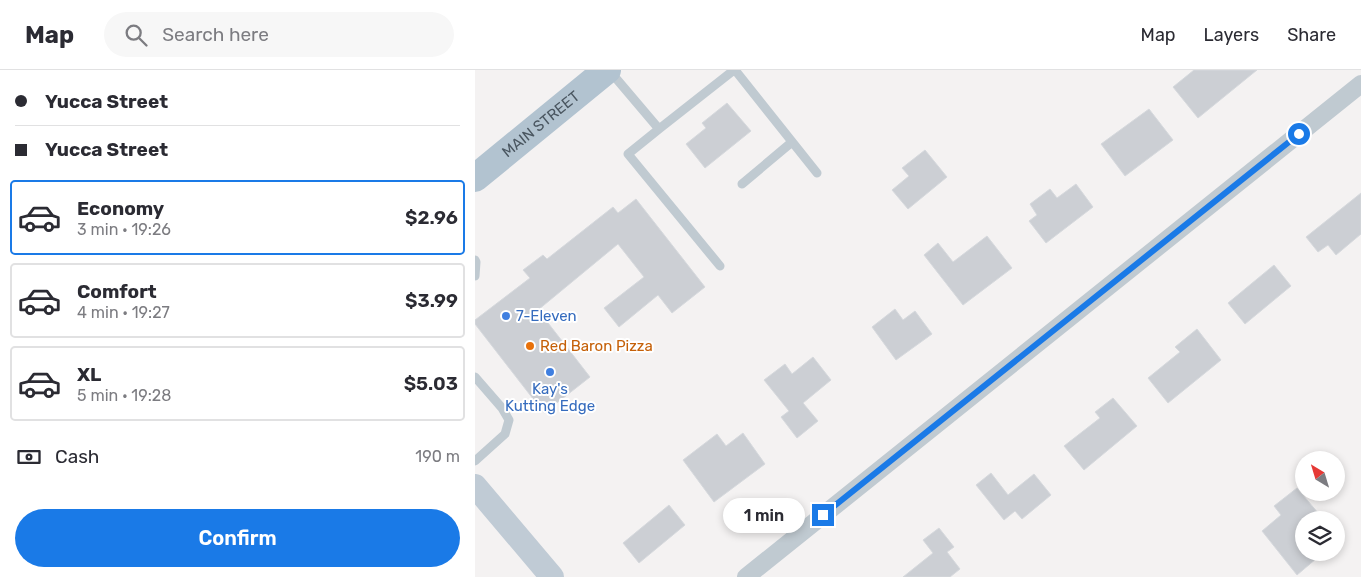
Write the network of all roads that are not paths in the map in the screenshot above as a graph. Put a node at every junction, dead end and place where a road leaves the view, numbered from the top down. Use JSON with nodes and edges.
{"nodes":[{"id":1,"x":608,"y":70,"type":"edge"},
{"id":2,"x":734,"y":70,"type":"edge"},
{"id":3,"x":1361,"y":84,"type":"edge"},
{"id":4,"x":659,"y":129,"type":"junction"},
{"id":5,"x":792,"y":142,"type":"junction"},
{"id":6,"x":817,"y":173,"type":"dead end"},
{"id":7,"x":475,"y":178,"type":"edge"},
{"id":8,"x":742,"y":184,"type":"dead end"},
{"id":9,"x":475,"y":260,"type":"edge"},
{"id":10,"x":720,"y":266,"type":"dead end"},
{"id":11,"x":475,"y":276,"type":"edge"},
{"id":12,"x":475,"y":377,"type":"edge"},
{"id":13,"x":475,"y":461,"type":"edge"},
{"id":14,"x":475,"y":486,"type":"edge"},
{"id":15,"x":552,"y":577,"type":"edge"},
{"id":16,"x":746,"y":577,"type":"edge"}],
"edges":[{"from":1,"to":4,"type":"lane"},
{"from":1,"to":7,"type":"main road","name":"MAIN STREET"},
{"from":2,"to":4,"type":"lane"},
{"from":2,"to":5,"type":"lane"},
{"from":3,"to":16,"type":"street"},
{"from":4,"to":10,"type":"lane"},
{"from":5,"to":6,"type":"lane"},
{"from":5,"to":8,"type":"lane"},
{"from":9,"to":11,"type":"lane"},
{"from":12,"to":13,"type":"lane"},
{"from":14,"to":15,"type":"street"}]}
